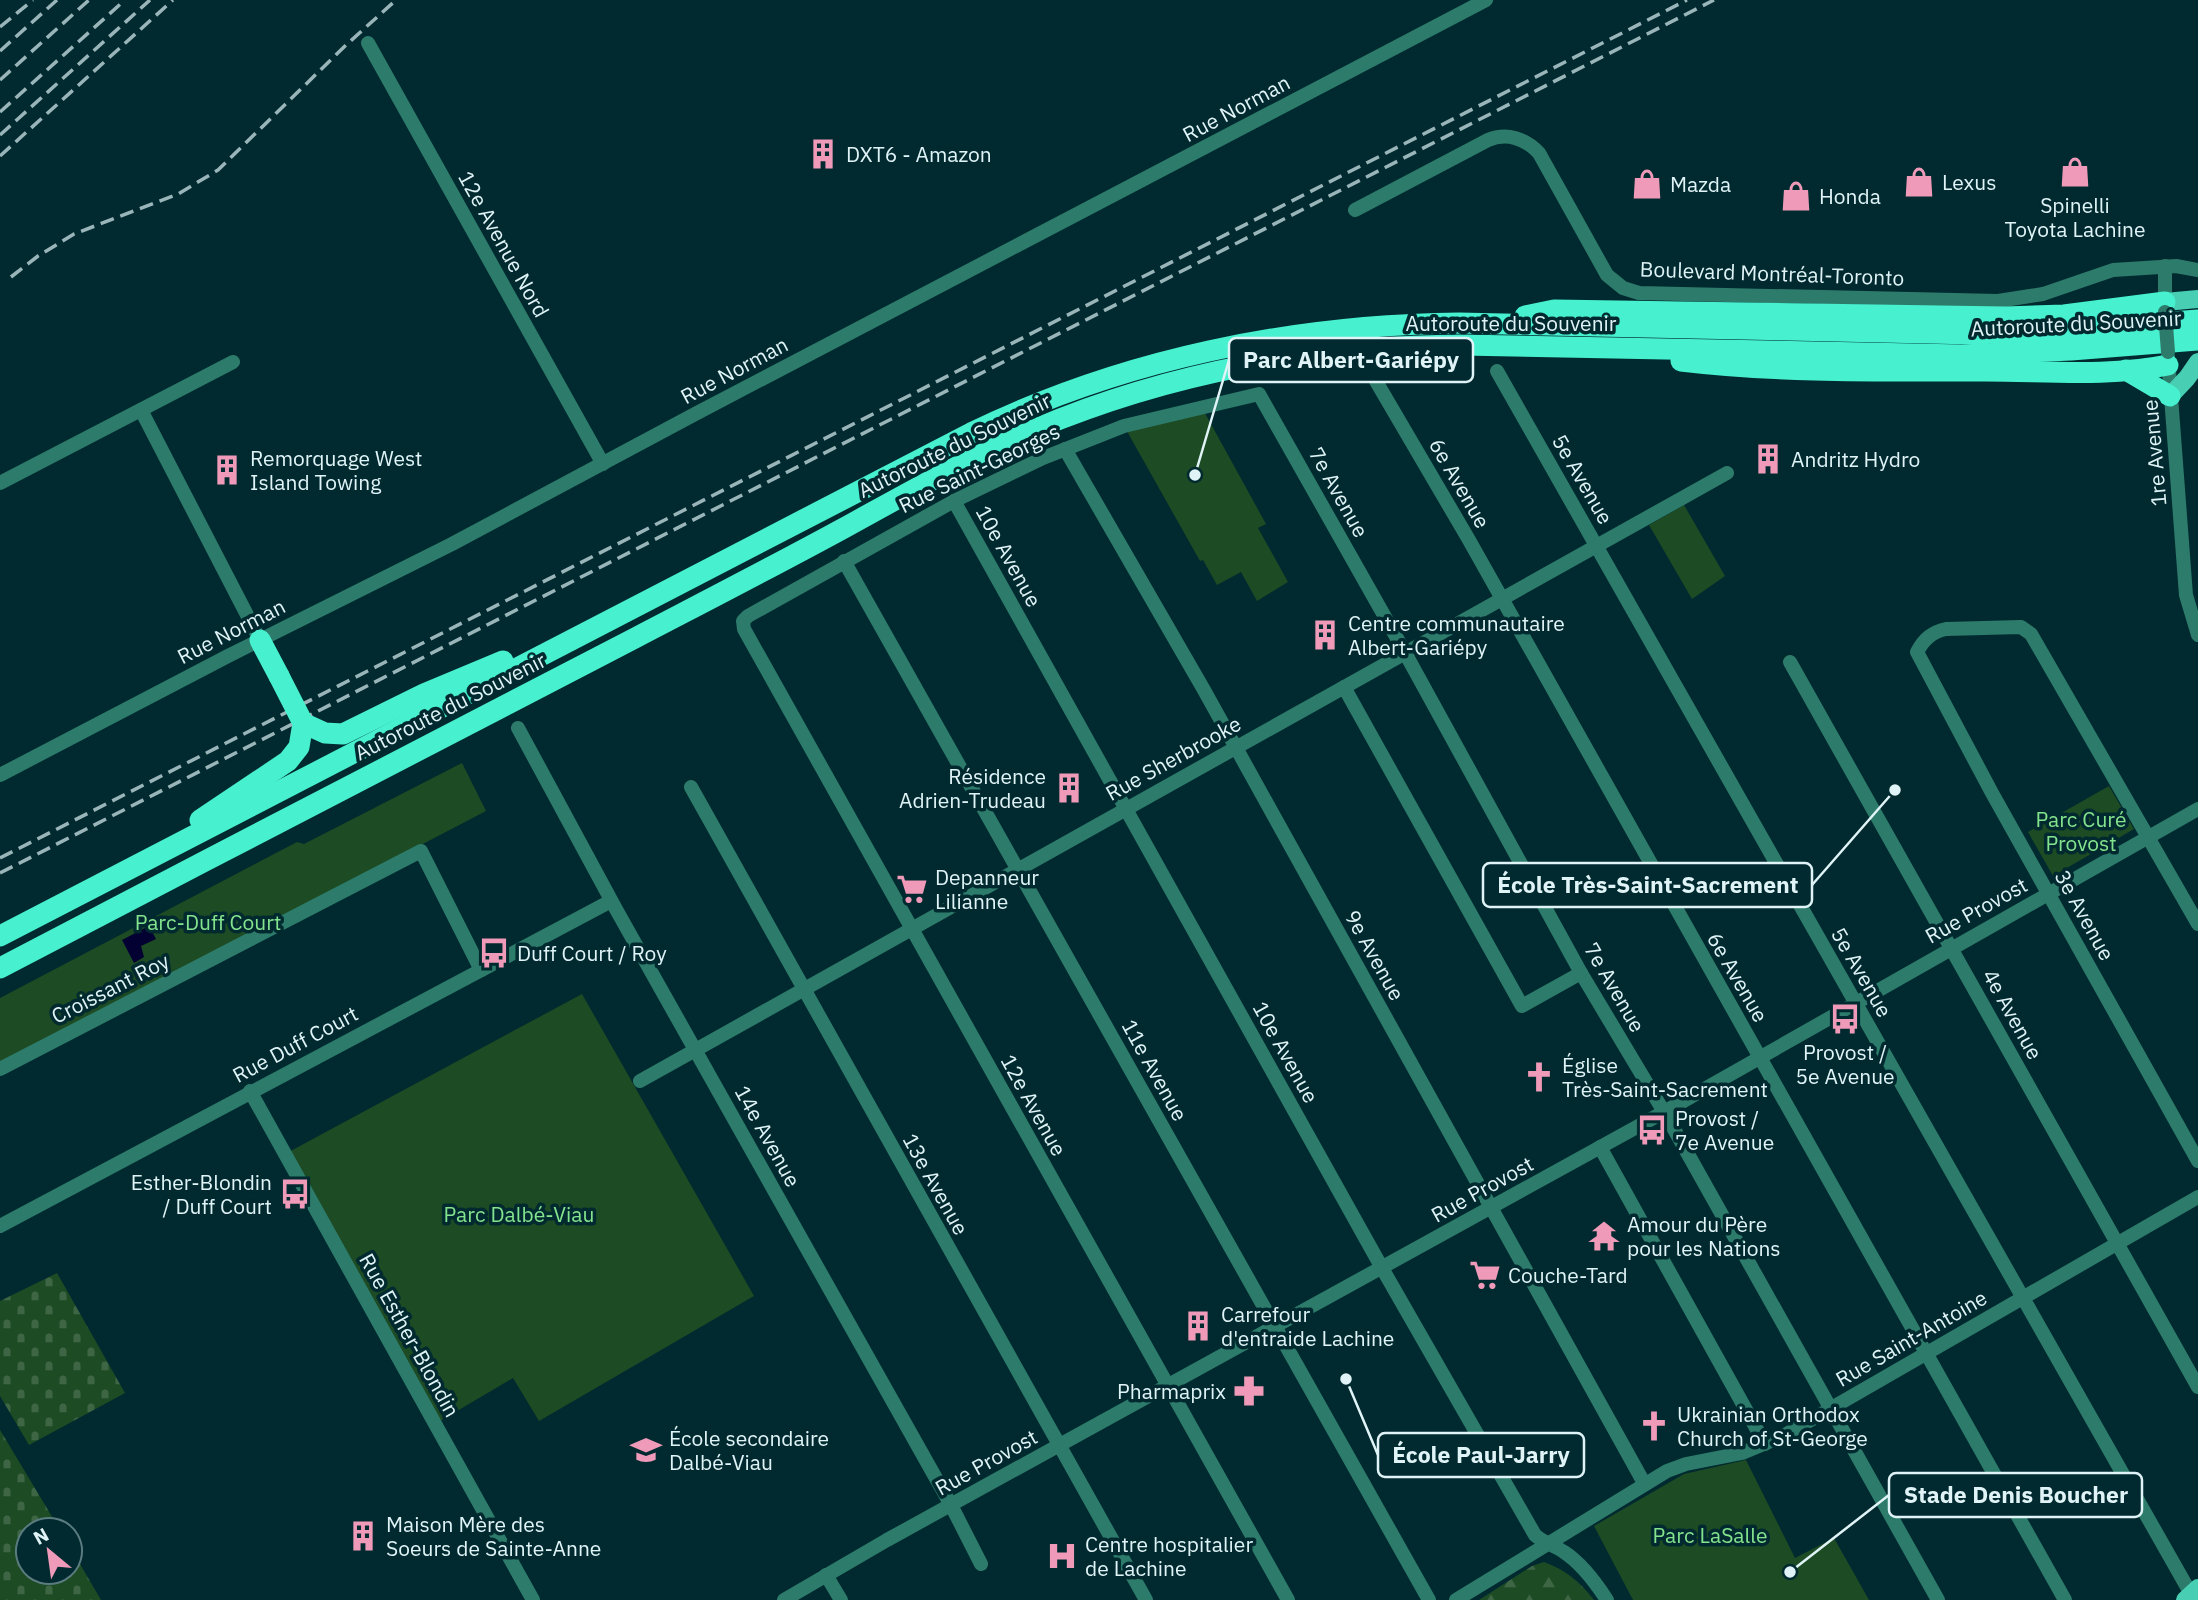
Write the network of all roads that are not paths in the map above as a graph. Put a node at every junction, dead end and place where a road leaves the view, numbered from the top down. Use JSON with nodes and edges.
{"nodes":[{"id":1,"x":1486,"y":0,"type":"edge"},
{"id":2,"x":368,"y":43,"type":"dead end"},
{"id":3,"x":1356,"y":210,"type":"dead end"},
{"id":4,"x":2165,"y":266,"type":"junction"},
{"id":5,"x":2198,"y":270,"type":"edge"},
{"id":6,"x":2198,"y":299,"type":"edge"},
{"id":7,"x":2165,"y":307,"type":"junction"},
{"id":8,"x":2198,"y":320,"type":"edge"},
{"id":9,"x":1488,"y":324,"type":"junction"},
{"id":10,"x":2198,"y":340,"type":"edge"},
{"id":11,"x":1560,"y":347,"type":"junction"},
{"id":12,"x":2168,"y":359,"type":"junction"},
{"id":13,"x":2198,"y":360,"type":"edge"},
{"id":14,"x":233,"y":362,"type":"dead end"},
{"id":15,"x":2126,"y":370,"type":"junction"},
{"id":16,"x":1497,"y":371,"type":"dead end"},
{"id":17,"x":1373,"y":376,"type":"dead end"},
{"id":18,"x":1259,"y":394,"type":"joint"},
{"id":19,"x":2170,"y":396,"type":"junction"},
{"id":20,"x":141,"y":410,"type":"junction"},
{"id":21,"x":1065,"y":449,"type":"junction"},
{"id":22,"x":603,"y":464,"type":"junction"},
{"id":23,"x":1727,"y":473,"type":"dead end"},
{"id":24,"x":0,"y":483,"type":"edge"},
{"id":25,"x":954,"y":501,"type":"junction"},
{"id":26,"x":1598,"y":546,"type":"junction"},
{"id":27,"x":844,"y":561,"type":"junction"},
{"id":28,"x":1500,"y":599,"type":"junction"},
{"id":29,"x":644,"y":602,"type":"junction"},
{"id":30,"x":744,"y":629,"type":"joint"},
{"id":31,"x":2198,"y":635,"type":"edge"},
{"id":32,"x":260,"y":640,"type":"junction"},
{"id":33,"x":1406,"y":653,"type":"junction"},
{"id":34,"x":1790,"y":662,"type":"dead end"},
{"id":35,"x":1344,"y":687,"type":"junction"},
{"id":36,"x":305,"y":726,"type":"junction"},
{"id":37,"x":518,"y":728,"type":"dead end"},
{"id":38,"x":1234,"y":748,"type":"junction"},
{"id":39,"x":0,"y":775,"type":"edge"},
{"id":40,"x":691,"y":787,"type":"dead end"},
{"id":41,"x":1126,"y":808,"type":"junction"},
{"id":42,"x":2198,"y":808,"type":"edge"},
{"id":43,"x":2149,"y":837,"type":"junction"},
{"id":44,"x":1019,"y":869,"type":"junction"},
{"id":45,"x":122,"y":873,"type":"junction"},
{"id":46,"x":2049,"y":893,"type":"junction"},
{"id":47,"x":611,"y":901,"type":"junction"},
{"id":48,"x":2198,"y":924,"type":"edge"},
{"id":49,"x":911,"y":930,"type":"junction"},
{"id":50,"x":0,"y":936,"type":"edge"},
{"id":51,"x":1952,"y":948,"type":"junction"},
{"id":52,"x":0,"y":968,"type":"edge"},
{"id":53,"x":481,"y":970,"type":"junction"},
{"id":54,"x":1581,"y":973,"type":"junction"},
{"id":55,"x":804,"y":990,"type":"junction"},
{"id":56,"x":1856,"y":1002,"type":"junction"},
{"id":57,"x":696,"y":1051,"type":"junction"},
{"id":58,"x":1760,"y":1057,"type":"junction"},
{"id":59,"x":0,"y":1069,"type":"edge"},
{"id":60,"x":640,"y":1081,"type":"dead end"},
{"id":61,"x":250,"y":1091,"type":"junction"},
{"id":62,"x":1664,"y":1112,"type":"junction"},
{"id":63,"x":1600,"y":1147,"type":"junction"},
{"id":64,"x":2198,"y":1161,"type":"edge"},
{"id":65,"x":2198,"y":1197,"type":"edge"},
{"id":66,"x":1492,"y":1208,"type":"junction"},
{"id":67,"x":0,"y":1226,"type":"edge"},
{"id":68,"x":2116,"y":1244,"type":"junction"},
{"id":69,"x":1382,"y":1268,"type":"junction"},
{"id":70,"x":2022,"y":1298,"type":"junction"},
{"id":71,"x":1275,"y":1327,"type":"junction"},
{"id":72,"x":1926,"y":1354,"type":"junction"},
{"id":73,"x":1167,"y":1386,"type":"junction"},
{"id":74,"x":2198,"y":1387,"type":"edge"},
{"id":75,"x":1830,"y":1409,"type":"junction"},
{"id":76,"x":1765,"y":1444,"type":"junction"},
{"id":77,"x":1059,"y":1446,"type":"junction"},
{"id":78,"x":1644,"y":1483,"type":"junction"},
{"id":79,"x":951,"y":1505,"type":"junction"},
{"id":80,"x":1545,"y":1545,"type":"junction"},
{"id":81,"x":981,"y":1564,"type":"dead end"},
{"id":82,"x":827,"y":1575,"type":"junction"},
{"id":83,"x":2192,"y":1594,"type":"edge"},
{"id":84,"x":533,"y":1600,"type":"edge"},
{"id":85,"x":784,"y":1600,"type":"edge"},
{"id":86,"x":841,"y":1600,"type":"edge"},
{"id":87,"x":1146,"y":1600,"type":"edge"},
{"id":88,"x":1288,"y":1600,"type":"edge"},
{"id":89,"x":1429,"y":1600,"type":"edge"},
{"id":90,"x":1456,"y":1600,"type":"edge"},
{"id":91,"x":1606,"y":1600,"type":"edge"},
{"id":92,"x":1938,"y":1600,"type":"edge"},
{"id":93,"x":2065,"y":1600,"type":"edge"}],
"edges":[{"from":1,"to":22,"type":"street","name":"Rue Norman"},
{"from":2,"to":22,"type":"street","name":"12e Avenue Nord"},
{"from":3,"to":4,"type":"street","name":"Boulevard Montréal-Toronto"},
{"from":4,"to":5,"type":"street","name":"Boulevard Montréal-Toronto"},
{"from":4,"to":7,"type":"street","name":"1re Avenue"},
{"from":6,"to":7,"type":"main road"},
{"from":7,"to":9,"type":"highway"},
{"from":7,"to":12,"type":"street","name":"1re Avenue","bridge":true},
{"from":8,"to":9,"type":"highway","name":"Autoroute du Souvenir"},
{"from":9,"to":29,"type":"highway","name":"Autoroute du Souvenir"},
{"from":10,"to":11,"type":"highway","name":"Autoroute du Souvenir"},
{"from":11,"to":15,"type":"highway"},
{"from":11,"to":52,"type":"highway","name":"Autoroute du Souvenir"},
{"from":12,"to":13,"type":"main road"},
{"from":12,"to":15,"type":"highway"},
{"from":12,"to":19,"type":"street","name":"1re Avenue"},
{"from":13,"to":19,"type":"main road"},
{"from":14,"to":20,"type":"street"},
{"from":15,"to":19,"type":"highway"},
{"from":16,"to":26,"type":"street","name":"5e Avenue"},
{"from":17,"to":28,"type":"street","name":"6e Avenue"},
{"from":18,"to":21,"type":"street","name":"Rue Saint-Georges"},
{"from":18,"to":33,"type":"street","name":"7e Avenue"},
{"from":19,"to":31,"type":"street","name":"1re Avenue"},
{"from":20,"to":24,"type":"street"},
{"from":20,"to":32,"type":"street"},
{"from":21,"to":25,"type":"street","name":"Rue Saint-Georges"},
{"from":21,"to":38,"type":"street","name":"9e Avenue"},
{"from":22,"to":32,"type":"street","name":"Rue Norman"},
{"from":23,"to":26,"type":"street","name":"Rue Sherbrooke"},
{"from":25,"to":27,"type":"street","name":"Rue Saint-Georges"},
{"from":25,"to":41,"type":"street","name":"10e Avenue"},
{"from":26,"to":28,"type":"street","name":"Rue Sherbrooke"},
{"from":26,"to":56,"type":"street","name":"5e Avenue"},
{"from":27,"to":30,"type":"street","name":"Rue Saint-Georges"},
{"from":27,"to":44,"type":"street","name":"11e Avenue"},
{"from":28,"to":33,"type":"street","name":"Rue Sherbrooke"},
{"from":28,"to":58,"type":"street","name":"6e Avenue"},
{"from":29,"to":36,"type":"highway"},
{"from":29,"to":45,"type":"highway","name":"Autoroute du Souvenir"},
{"from":30,"to":49,"type":"street","name":"12e Avenue"},
{"from":32,"to":36,"type":"highway","bridge":true},
{"from":32,"to":39,"type":"street","name":"Rue Norman"},
{"from":33,"to":35,"type":"street","name":"Rue Sherbrooke"},
{"from":33,"to":54,"type":"street","name":"7e Avenue"},
{"from":34,"to":51,"type":"street","name":"4e Avenue"},
{"from":35,"to":38,"type":"street","name":"Rue Sherbrooke"},
{"from":35,"to":54,"type":"street"},
{"from":36,"to":45,"type":"highway"},
{"from":37,"to":47,"type":"street","name":"14e Avenue"},
{"from":38,"to":41,"type":"street","name":"Rue Sherbrooke"},
{"from":38,"to":66,"type":"street","name":"9e Avenue"},
{"from":40,"to":55,"type":"street","name":"13e Avenue"},
{"from":41,"to":44,"type":"street","name":"Rue Sherbrooke"},
{"from":41,"to":69,"type":"street","name":"10e Avenue"},
{"from":42,"to":43,"type":"street","name":"Rue Provost"},
{"from":43,"to":46,"type":"street","name":"Rue Provost"},
{"from":43,"to":46,"type":"street","name":"3e Avenue"},
{"from":43,"to":48,"type":"street"},
{"from":44,"to":49,"type":"street","name":"Rue Sherbrooke"},
{"from":44,"to":71,"type":"street","name":"11e Avenue"},
{"from":45,"to":50,"type":"highway","name":"Autoroute du Souvenir"},
{"from":46,"to":51,"type":"street","name":"Rue Provost"},
{"from":46,"to":64,"type":"street","name":"3e Avenue"},
{"from":47,"to":53,"type":"street","name":"Rue Duff Court"},
{"from":47,"to":57,"type":"street","name":"14e Avenue"},
{"from":49,"to":55,"type":"street","name":"Rue Sherbrooke"},
{"from":49,"to":73,"type":"street","name":"12e Avenue"},
{"from":51,"to":56,"type":"street","name":"Rue Provost"},
{"from":51,"to":68,"type":"street","name":"4e Avenue"},
{"from":53,"to":59,"type":"street","name":"Croissant Roy"},
{"from":53,"to":61,"type":"street","name":"Rue Duff Court"},
{"from":54,"to":62,"type":"street","name":"7e Avenue"},
{"from":55,"to":57,"type":"street","name":"Rue Sherbrooke"},
{"from":55,"to":77,"type":"street","name":"13e Avenue"},
{"from":56,"to":58,"type":"street","name":"Rue Provost"},
{"from":56,"to":70,"type":"street","name":"5e Avenue"},
{"from":57,"to":60,"type":"street","name":"Rue Sherbrooke"},
{"from":57,"to":79,"type":"street","name":"14e Avenue"},
{"from":58,"to":62,"type":"street","name":"Rue Provost"},
{"from":58,"to":72,"type":"street","name":"6e Avenue"},
{"from":61,"to":67,"type":"street","name":"Rue Duff Court"},
{"from":61,"to":84,"type":"street","name":"Rue Esther-Blondin"},
{"from":62,"to":63,"type":"street","name":"Rue Provost"},
{"from":62,"to":75,"type":"street","name":"7e Avenue"},
{"from":63,"to":66,"type":"street","name":"Rue Provost"},
{"from":63,"to":76,"type":"street"},
{"from":65,"to":68,"type":"street","name":"Rue Saint-Antoine"},
{"from":66,"to":69,"type":"street","name":"Rue Provost"},
{"from":66,"to":78,"type":"street","name":"9e Avenue"},
{"from":68,"to":70,"type":"street","name":"Rue Saint-Antoine"},
{"from":68,"to":74,"type":"street","name":"4e Avenue"},
{"from":69,"to":71,"type":"street","name":"Rue Provost"},
{"from":69,"to":80,"type":"street","name":"10e Avenue"},
{"from":70,"to":72,"type":"street","name":"Rue Saint-Antoine"},
{"from":70,"to":83,"type":"street","name":"5e Avenue"},
{"from":71,"to":73,"type":"street","name":"Rue Provost"},
{"from":71,"to":89,"type":"street","name":"11e Avenue"},
{"from":72,"to":75,"type":"street","name":"Rue Saint-Antoine"},
{"from":72,"to":93,"type":"street","name":"6e Avenue"},
{"from":73,"to":77,"type":"street","name":"Rue Provost"},
{"from":73,"to":88,"type":"street","name":"12e Avenue"},
{"from":75,"to":76,"type":"street","name":"Rue Saint-Antoine"},
{"from":75,"to":92,"type":"street","name":"7e Avenue"},
{"from":76,"to":78,"type":"street","name":"Rue Saint-Antoine"},
{"from":77,"to":79,"type":"street","name":"Rue Provost"},
{"from":77,"to":87,"type":"street","name":"13e Avenue"},
{"from":78,"to":80,"type":"street","name":"Rue Saint-Antoine"},
{"from":79,"to":81,"type":"street","name":"14e Avenue"},
{"from":79,"to":82,"type":"street","name":"Rue Provost"},
{"from":80,"to":90,"type":"street","name":"Rue Saint-Antoine"},
{"from":80,"to":91,"type":"street","name":"10e Avenue"},
{"from":82,"to":85,"type":"street","name":"Rue Provost"},
{"from":82,"to":86,"type":"street"}]}
